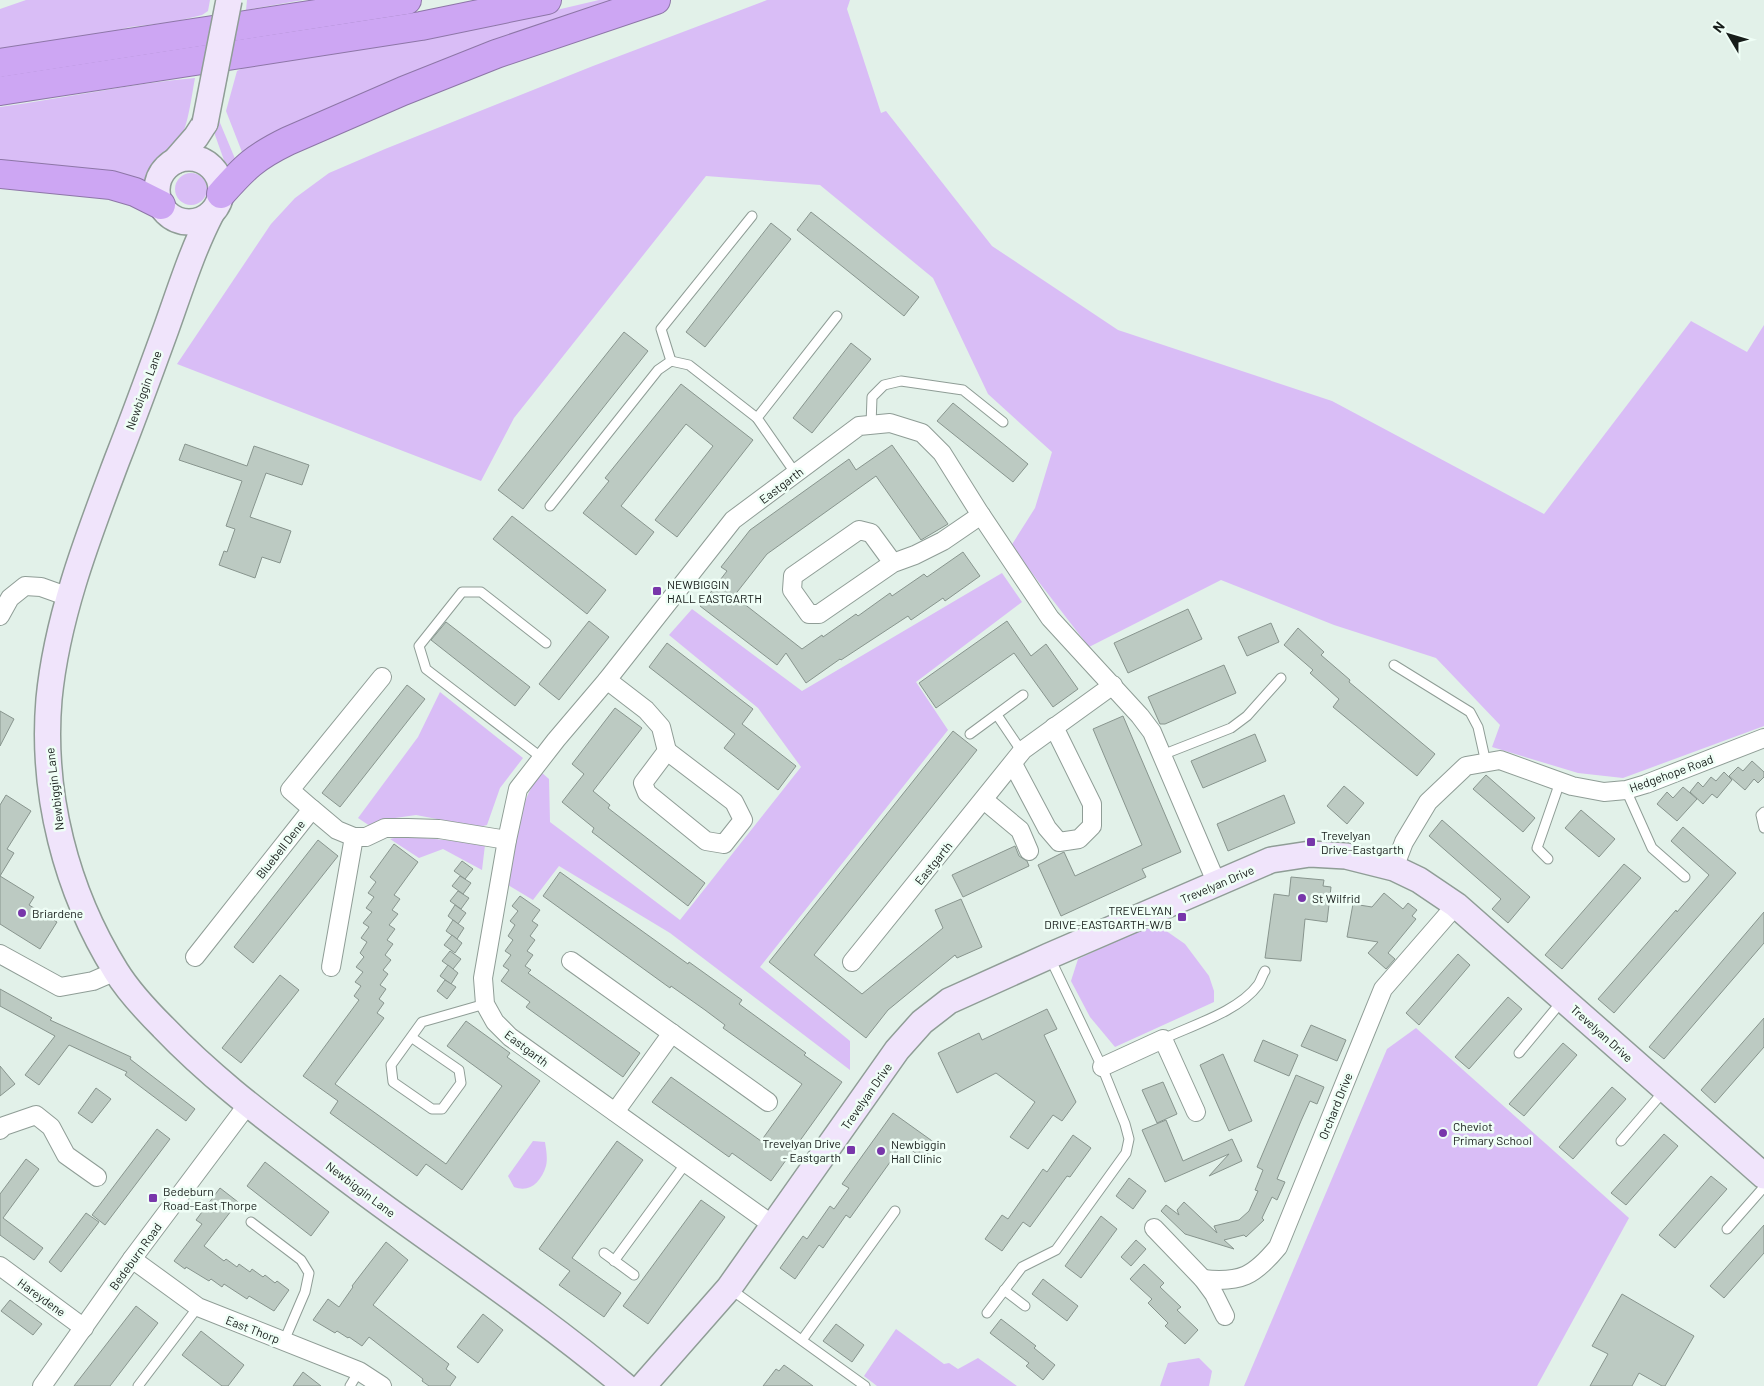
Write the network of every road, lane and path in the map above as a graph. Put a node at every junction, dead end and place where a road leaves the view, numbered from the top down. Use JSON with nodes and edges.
{"nodes":[{"id":1,"x":230,"y":0,"type":"edge"},
{"id":2,"x":406,"y":0,"type":"edge"},
{"id":3,"x":546,"y":0,"type":"edge"},
{"id":4,"x":656,"y":0,"type":"edge"},
{"id":5,"x":0,"y":63,"type":"edge"},
{"id":6,"x":0,"y":91,"type":"edge"},
{"id":7,"x":204,"y":125,"type":"junction"},
{"id":8,"x":175,"y":161,"type":"junction"},
{"id":9,"x":0,"y":174,"type":"edge"},
{"id":10,"x":216,"y":193,"type":"junction"},
{"id":11,"x":167,"y":212,"type":"junction"},
{"id":12,"x":752,"y":216,"type":"dead end"},
{"id":13,"x":186,"y":267,"type":"junction"},
{"id":14,"x":838,"y":316,"type":"dead end"},
{"id":15,"x":671,"y":361,"type":"junction"},
{"id":16,"x":757,"y":418,"type":"junction"},
{"id":17,"x":1003,"y":422,"type":"dead end"},
{"id":18,"x":871,"y":425,"type":"junction"},
{"id":19,"x":796,"y":474,"type":"junction"},
{"id":20,"x":550,"y":506,"type":"dead end"},
{"id":21,"x":981,"y":515,"type":"junction"},
{"id":22,"x":894,"y":563,"type":"junction"},
{"id":23,"x":69,"y":597,"type":"junction"},
{"id":24,"x":0,"y":616,"type":"edge"},
{"id":25,"x":546,"y":643,"type":"dead end"},
{"id":26,"x":1394,"y":665,"type":"dead end"},
{"id":27,"x":382,"y":677,"type":"dead end"},
{"id":28,"x":1281,"y":678,"type":"dead end"},
{"id":29,"x":607,"y":680,"type":"junction"},
{"id":30,"x":1113,"y":685,"type":"junction"},
{"id":31,"x":1023,"y":696,"type":"dead end"},
{"id":32,"x":996,"y":715,"type":"junction"},
{"id":33,"x":1054,"y":727,"type":"junction"},
{"id":34,"x":970,"y":734,"type":"dead end"},
{"id":35,"x":1764,"y":738,"type":"edge"},
{"id":36,"x":667,"y":751,"type":"junction"},
{"id":37,"x":1162,"y":754,"type":"junction"},
{"id":38,"x":542,"y":758,"type":"junction"},
{"id":39,"x":1017,"y":758,"type":"junction"},
{"id":40,"x":1486,"y":763,"type":"junction"},
{"id":41,"x":1560,"y":782,"type":"junction"},
{"id":42,"x":1626,"y":790,"type":"junction"},
{"id":43,"x":984,"y":800,"type":"junction"},
{"id":44,"x":312,"y":809,"type":"junction"},
{"id":45,"x":1764,"y":812,"type":"edge"},
{"id":46,"x":1764,"y":828,"type":"edge"},
{"id":47,"x":354,"y":837,"type":"junction"},
{"id":48,"x":507,"y":840,"type":"junction"},
{"id":49,"x":1029,"y":852,"type":"dead end"},
{"id":50,"x":1548,"y":860,"type":"dead end"},
{"id":51,"x":1394,"y":868,"type":"junction"},
{"id":52,"x":1685,"y":877,"type":"dead end"},
{"id":53,"x":1217,"y":884,"type":"junction"},
{"id":54,"x":1456,"y":905,"type":"junction"},
{"id":55,"x":0,"y":954,"type":"edge"},
{"id":56,"x":1049,"y":956,"type":"junction"},
{"id":57,"x":195,"y":957,"type":"dead end"},
{"id":58,"x":571,"y":961,"type":"dead end"},
{"id":59,"x":852,"y":962,"type":"dead end"},
{"id":60,"x":331,"y":968,"type":"dead end"},
{"id":61,"x":1264,"y":970,"type":"dead end"},
{"id":62,"x":116,"y":971,"type":"junction"},
{"id":63,"x":1564,"y":999,"type":"junction"},
{"id":64,"x":484,"y":1004,"type":"junction"},
{"id":65,"x":672,"y":1033,"type":"junction"},
{"id":66,"x":411,"y":1037,"type":"junction"},
{"id":67,"x":1163,"y":1039,"type":"junction"},
{"id":68,"x":1519,"y":1053,"type":"dead end"},
{"id":69,"x":1102,"y":1067,"type":"junction"},
{"id":70,"x":1666,"y":1089,"type":"junction"},
{"id":71,"x":768,"y":1102,"type":"dead end"},
{"id":72,"x":248,"y":1104,"type":"junction"},
{"id":73,"x":615,"y":1112,"type":"junction"},
{"id":74,"x":1196,"y":1112,"type":"dead end"},
{"id":75,"x":0,"y":1130,"type":"edge"},
{"id":76,"x":1621,"y":1141,"type":"dead end"},
{"id":77,"x":686,"y":1164,"type":"junction"},
{"id":78,"x":1764,"y":1176,"type":"edge"},
{"id":79,"x":97,"y":1177,"type":"dead end"},
{"id":80,"x":1764,"y":1187,"type":"edge"},
{"id":81,"x":895,"y":1211,"type":"dead end"},
{"id":82,"x":251,"y":1222,"type":"dead end"},
{"id":83,"x":774,"y":1226,"type":"junction"},
{"id":84,"x":1154,"y":1228,"type":"dead end"},
{"id":85,"x":1728,"y":1229,"type":"dead end"},
{"id":86,"x":604,"y":1254,"type":"dead end"},
{"id":87,"x":132,"y":1259,"type":"junction"},
{"id":88,"x":614,"y":1261,"type":"junction"},
{"id":89,"x":0,"y":1266,"type":"edge"},
{"id":90,"x":634,"y":1275,"type":"dead end"},
{"id":91,"x":1203,"y":1279,"type":"junction"},
{"id":92,"x":729,"y":1288,"type":"junction"},
{"id":93,"x":1004,"y":1290,"type":"junction"},
{"id":94,"x":1025,"y":1306,"type":"dead end"},
{"id":95,"x":198,"y":1307,"type":"junction"},
{"id":96,"x":987,"y":1313,"type":"dead end"},
{"id":97,"x":1225,"y":1316,"type":"dead end"},
{"id":98,"x":84,"y":1328,"type":"junction"},
{"id":99,"x":802,"y":1340,"type":"junction"},
{"id":100,"x":284,"y":1341,"type":"junction"},
{"id":101,"x":354,"y":1379,"type":"edge"},
{"id":102,"x":42,"y":1386,"type":"edge"},
{"id":103,"x":138,"y":1386,"type":"edge"},
{"id":104,"x":382,"y":1386,"type":"edge"},
{"id":105,"x":625,"y":1386,"type":"edge"},
{"id":106,"x":643,"y":1386,"type":"edge"},
{"id":107,"x":865,"y":1386,"type":"edge"}],
"edges":[{"from":1,"to":7,"type":"street","bridge":true},
{"from":2,"to":5,"type":"highway"},
{"from":3,"to":6,"type":"highway"},
{"from":4,"to":10,"type":"highway"},
{"from":7,"to":8,"type":"street"},
{"from":7,"to":10,"type":"street"},
{"from":8,"to":10,"type":"street"},
{"from":8,"to":11,"type":"street"},
{"from":9,"to":11,"type":"highway"},
{"from":10,"to":11,"type":"street"},
{"from":10,"to":13,"type":"street","name":"Newbiggin Lane"},
{"from":11,"to":13,"type":"street"},
{"from":12,"to":15,"type":"lane"},
{"from":13,"to":23,"type":"street","name":"Newbiggin Lane"},
{"from":14,"to":16,"type":"lane"},
{"from":15,"to":16,"type":"lane"},
{"from":15,"to":20,"type":"lane"},
{"from":16,"to":19,"type":"lane"},
{"from":17,"to":18,"type":"lane"},
{"from":18,"to":19,"type":"street","name":"Eastgarth"},
{"from":18,"to":21,"type":"street","name":"Eastgarth"},
{"from":19,"to":29,"type":"street","name":"Eastgarth"},
{"from":21,"to":22,"type":"street"},
{"from":21,"to":30,"type":"street","name":"Eastgarth"},
{"from":22,"to":22,"type":"street"},
{"from":23,"to":24,"type":"street"},
{"from":23,"to":62,"type":"street","name":"Newbiggin Lane"},
{"from":25,"to":38,"type":"lane"},
{"from":26,"to":40,"type":"lane"},
{"from":27,"to":44,"type":"street","name":"Bluebell Dene"},
{"from":28,"to":37,"type":"lane"},
{"from":29,"to":36,"type":"street"},
{"from":29,"to":38,"type":"street","name":"Eastgarth"},
{"from":30,"to":33,"type":"street","name":"Eastgarth"},
{"from":30,"to":37,"type":"street","name":"Eastgarth"},
{"from":31,"to":32,"type":"lane"},
{"from":32,"to":34,"type":"lane"},
{"from":32,"to":39,"type":"lane"},
{"from":33,"to":39,"type":"street","name":"Eastgarth"},
{"from":33,"to":39,"type":"street"},
{"from":35,"to":42,"type":"street","name":"Hedgehope Road"},
{"from":36,"to":36,"type":"street"},
{"from":37,"to":53,"type":"street","name":"Eastgarth"},
{"from":38,"to":48,"type":"street","name":"Eastgarth"},
{"from":39,"to":43,"type":"street","name":"Eastgarth"},
{"from":40,"to":41,"type":"street","name":"Hedgehope Road"},
{"from":40,"to":51,"type":"street","name":"Hedgehope Road"},
{"from":41,"to":42,"type":"street","name":"Hedgehope Road"},
{"from":41,"to":50,"type":"lane"},
{"from":42,"to":52,"type":"lane"},
{"from":43,"to":49,"type":"street"},
{"from":43,"to":59,"type":"street","name":"Eastgarth"},
{"from":44,"to":47,"type":"street"},
{"from":44,"to":57,"type":"street","name":"Bluebell Dene"},
{"from":45,"to":46,"type":"lane"},
{"from":47,"to":48,"type":"street"},
{"from":47,"to":60,"type":"street"},
{"from":48,"to":64,"type":"street","name":"Eastgarth"},
{"from":51,"to":53,"type":"street","name":"Trevelyan Drive"},
{"from":51,"to":54,"type":"street","name":"Trevelyan Drive"},
{"from":53,"to":56,"type":"street","name":"Trevelyan Drive"},
{"from":54,"to":63,"type":"street","name":"Trevelyan Drive"},
{"from":54,"to":91,"type":"street","name":"Orchard Drive"},
{"from":55,"to":62,"type":"street"},
{"from":56,"to":69,"type":"lane"},
{"from":56,"to":83,"type":"street","name":"Trevelyan Drive"},
{"from":58,"to":65,"type":"street"},
{"from":61,"to":67,"type":"lane"},
{"from":62,"to":72,"type":"street","name":"Newbiggin Lane"},
{"from":63,"to":68,"type":"lane"},
{"from":63,"to":70,"type":"street","name":"Trevelyan Drive"},
{"from":64,"to":66,"type":"lane"},
{"from":64,"to":73,"type":"street","name":"Eastgarth"},
{"from":65,"to":71,"type":"street"},
{"from":65,"to":73,"type":"street"},
{"from":66,"to":66,"type":"lane"},
{"from":67,"to":69,"type":"street"},
{"from":67,"to":74,"type":"street"},
{"from":69,"to":93,"type":"lane"},
{"from":70,"to":76,"type":"lane"},
{"from":70,"to":78,"type":"street","name":"Trevelyan Drive"},
{"from":72,"to":87,"type":"street","name":"Bedeburn Road"},
{"from":72,"to":105,"type":"street","name":"Newbiggin Lane"},
{"from":73,"to":77,"type":"street","name":"Eastgarth"},
{"from":75,"to":79,"type":"street"},
{"from":77,"to":83,"type":"street","name":"Eastgarth"},
{"from":77,"to":88,"type":"lane"},
{"from":80,"to":85,"type":"lane"},
{"from":81,"to":99,"type":"lane"},
{"from":82,"to":100,"type":"lane"},
{"from":83,"to":92,"type":"street","name":"Trevelyan Drive"},
{"from":84,"to":91,"type":"street"},
{"from":86,"to":88,"type":"lane"},
{"from":87,"to":95,"type":"street","name":"East Thorp"},
{"from":87,"to":98,"type":"street","name":"Bedeburn Road"},
{"from":88,"to":90,"type":"lane"},
{"from":89,"to":98,"type":"street","name":"Hareydene"},
{"from":91,"to":97,"type":"street"},
{"from":92,"to":99,"type":"lane"},
{"from":92,"to":106,"type":"street","name":"Trevelyan Drive"},
{"from":93,"to":94,"type":"lane"},
{"from":93,"to":96,"type":"lane"},
{"from":95,"to":100,"type":"street","name":"East Thorp"},
{"from":95,"to":103,"type":"lane"},
{"from":98,"to":102,"type":"street","name":"Bedeburn Road"},
{"from":99,"to":107,"type":"lane"},
{"from":100,"to":101,"type":"street","name":"East Thorp"},
{"from":101,"to":104,"type":"street","name":"East Thorp"}]}
